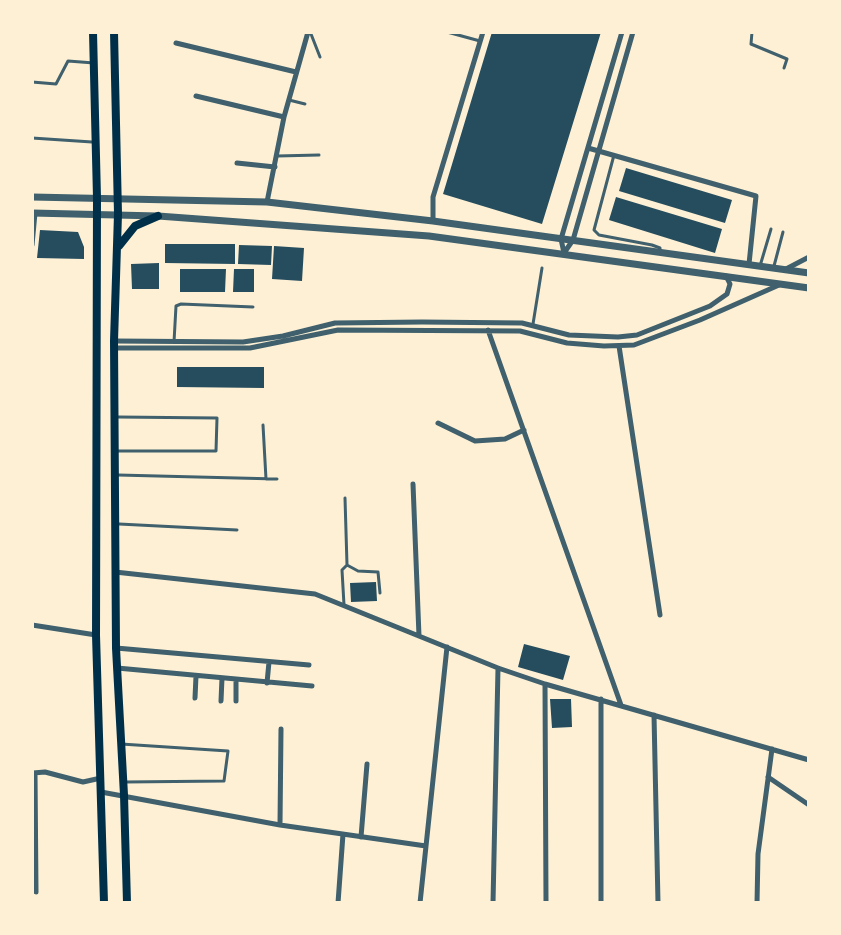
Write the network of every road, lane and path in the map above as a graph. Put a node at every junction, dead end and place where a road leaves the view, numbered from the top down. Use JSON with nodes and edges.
{"nodes":[{"id":1,"x":93,"y":32,"type":"edge"},
{"id":2,"x":114,"y":32,"type":"edge"},
{"id":3,"x":308,"y":32,"type":"edge"},
{"id":4,"x":447,"y":32,"type":"edge"},
{"id":5,"x":483,"y":32,"type":"edge"},
{"id":6,"x":622,"y":32,"type":"edge"},
{"id":7,"x":633,"y":32,"type":"edge"},
{"id":8,"x":752,"y":32,"type":"edge"},
{"id":9,"x":791,"y":32,"type":"edge"},
{"id":10,"x":798,"y":32,"type":"edge"},
{"id":11,"x":480,"y":41,"type":"junction"},
{"id":12,"x":176,"y":43,"type":"dead end"},
{"id":13,"x":320,"y":57,"type":"dead end"},
{"id":14,"x":94,"y":63,"type":"junction"},
{"id":15,"x":784,"y":68,"type":"dead end"},
{"id":16,"x":296,"y":72,"type":"junction"},
{"id":17,"x":32,"y":82,"type":"edge"},
{"id":18,"x":196,"y":96,"type":"dead end"},
{"id":19,"x":289,"y":100,"type":"junction"},
{"id":20,"x":305,"y":104,"type":"dead end"},
{"id":21,"x":284,"y":117,"type":"junction"},
{"id":22,"x":32,"y":138,"type":"edge"},
{"id":23,"x":96,"y":142,"type":"junction"},
{"id":24,"x":588,"y":148,"type":"junction"},
{"id":25,"x":597,"y":150,"type":"junction"},
{"id":26,"x":319,"y":155,"type":"dead end"},
{"id":27,"x":614,"y":155,"type":"junction"},
{"id":28,"x":277,"y":156,"type":"junction"},
{"id":29,"x":237,"y":163,"type":"dead end"},
{"id":30,"x":275,"y":167,"type":"junction"},
{"id":31,"x":32,"y":197,"type":"edge"},
{"id":32,"x":97,"y":198,"type":"junction"},
{"id":33,"x":117,"y":198,"type":"junction"},
{"id":34,"x":267,"y":202,"type":"junction"},
{"id":35,"x":33,"y":213,"type":"edge"},
{"id":36,"x":118,"y":214,"type":"junction"},
{"id":37,"x":97,"y":215,"type":"junction"},
{"id":38,"x":158,"y":216,"type":"junction"},
{"id":39,"x":433,"y":221,"type":"junction"},
{"id":40,"x":771,"y":229,"type":"dead end"},
{"id":41,"x":783,"y":232,"type":"dead end"},
{"id":42,"x":561,"y":239,"type":"junction"},
{"id":43,"x":573,"y":240,"type":"junction"},
{"id":44,"x":32,"y":245,"type":"edge"},
{"id":45,"x":117,"y":250,"type":"junction"},
{"id":46,"x":660,"y":252,"type":"junction"},
{"id":47,"x":564,"y":253,"type":"junction"},
{"id":48,"x":809,"y":257,"type":"edge"},
{"id":49,"x":749,"y":264,"type":"junction"},
{"id":50,"x":760,"y":266,"type":"junction"},
{"id":51,"x":542,"y":268,"type":"dead end"},
{"id":52,"x":773,"y":268,"type":"junction"},
{"id":53,"x":785,"y":269,"type":"junction"},
{"id":54,"x":809,"y":273,"type":"edge"},
{"id":55,"x":726,"y":276,"type":"junction"},
{"id":56,"x":780,"y":284,"type":"junction"},
{"id":57,"x":809,"y":288,"type":"edge"},
{"id":58,"x":719,"y":299,"type":"junction"},
{"id":59,"x":253,"y":307,"type":"dead end"},
{"id":60,"x":715,"y":313,"type":"junction"},
{"id":61,"x":533,"y":325,"type":"junction"},
{"id":62,"x":488,"y":330,"type":"junction"},
{"id":63,"x":174,"y":342,"type":"junction"},
{"id":64,"x":114,"y":344,"type":"junction"},
{"id":65,"x":619,"y":346,"type":"junction"},
{"id":66,"x":114,"y":417,"type":"junction"},
{"id":67,"x":438,"y":423,"type":"dead end"},
{"id":68,"x":263,"y":425,"type":"dead end"},
{"id":69,"x":524,"y":430,"type":"junction"},
{"id":70,"x":114,"y":451,"type":"junction"},
{"id":71,"x":115,"y":475,"type":"junction"},
{"id":72,"x":266,"y":479,"type":"junction"},
{"id":73,"x":277,"y":479,"type":"dead end"},
{"id":74,"x":413,"y":484,"type":"dead end"},
{"id":75,"x":345,"y":498,"type":"dead end"},
{"id":76,"x":115,"y":524,"type":"junction"},
{"id":77,"x":237,"y":530,"type":"dead end"},
{"id":78,"x":347,"y":565,"type":"junction"},
{"id":79,"x":115,"y":572,"type":"junction"},
{"id":80,"x":380,"y":593,"type":"dead end"},
{"id":81,"x":344,"y":605,"type":"junction"},
{"id":82,"x":660,"y":615,"type":"dead end"},
{"id":83,"x":32,"y":625,"type":"edge"},
{"id":84,"x":96,"y":635,"type":"junction"},
{"id":85,"x":419,"y":636,"type":"junction"},
{"id":86,"x":447,"y":647,"type":"junction"},
{"id":87,"x":116,"y":648,"type":"junction"},
{"id":88,"x":269,"y":662,"type":"junction"},
{"id":89,"x":309,"y":665,"type":"dead end"},
{"id":90,"x":117,"y":668,"type":"junction"},
{"id":91,"x":498,"y":668,"type":"junction"},
{"id":92,"x":196,"y":676,"type":"junction"},
{"id":93,"x":222,"y":678,"type":"junction"},
{"id":94,"x":236,"y":680,"type":"junction"},
{"id":95,"x":267,"y":683,"type":"junction"},
{"id":96,"x":545,"y":684,"type":"junction"},
{"id":97,"x":312,"y":686,"type":"dead end"},
{"id":98,"x":195,"y":698,"type":"dead end"},
{"id":99,"x":601,"y":699,"type":"junction"},
{"id":100,"x":221,"y":701,"type":"dead end"},
{"id":101,"x":236,"y":701,"type":"dead end"},
{"id":102,"x":621,"y":705,"type":"junction"},
{"id":103,"x":654,"y":715,"type":"junction"},
{"id":104,"x":281,"y":729,"type":"dead end"},
{"id":105,"x":121,"y":744,"type":"junction"},
{"id":106,"x":772,"y":749,"type":"junction"},
{"id":107,"x":809,"y":760,"type":"edge"},
{"id":108,"x":367,"y":764,"type":"dead end"},
{"id":109,"x":34,"y":773,"type":"edge"},
{"id":110,"x":768,"y":777,"type":"junction"},
{"id":111,"x":101,"y":778,"type":"junction"},
{"id":112,"x":123,"y":782,"type":"junction"},
{"id":113,"x":101,"y":792,"type":"junction"},
{"id":114,"x":124,"y":795,"type":"junction"},
{"id":115,"x":809,"y":805,"type":"edge"},
{"id":116,"x":280,"y":825,"type":"junction"},
{"id":117,"x":343,"y":834,"type":"junction"},
{"id":118,"x":361,"y":837,"type":"junction"},
{"id":119,"x":426,"y":846,"type":"junction"},
{"id":120,"x":36,"y":892,"type":"dead end"},
{"id":121,"x":104,"y":903,"type":"edge"},
{"id":122,"x":127,"y":903,"type":"edge"},
{"id":123,"x":338,"y":903,"type":"edge"},
{"id":124,"x":420,"y":903,"type":"edge"},
{"id":125,"x":493,"y":903,"type":"edge"},
{"id":126,"x":546,"y":903,"type":"edge"},
{"id":127,"x":601,"y":903,"type":"edge"},
{"id":128,"x":658,"y":903,"type":"edge"},
{"id":129,"x":757,"y":903,"type":"edge"}],
"edges":[{"from":1,"to":14,"type":"main road"},
{"from":2,"to":33,"type":"main road"},
{"from":3,"to":13,"type":"lane"},
{"from":3,"to":16,"type":"street"},
{"from":4,"to":11,"type":"lane"},
{"from":5,"to":11,"type":"street"},
{"from":6,"to":24,"type":"street"},
{"from":7,"to":25,"type":"street"},
{"from":8,"to":15,"type":"lane"},
{"from":9,"to":10,"type":"lane"},
{"from":11,"to":39,"type":"street"},
{"from":12,"to":16,"type":"street"},
{"from":14,"to":17,"type":"lane"},
{"from":14,"to":23,"type":"main road"},
{"from":16,"to":19,"type":"street"},
{"from":18,"to":21,"type":"street"},
{"from":19,"to":20,"type":"lane"},
{"from":19,"to":21,"type":"street"},
{"from":21,"to":28,"type":"street"},
{"from":22,"to":23,"type":"lane"},
{"from":23,"to":32,"type":"main road"},
{"from":24,"to":25,"type":"street"},
{"from":24,"to":42,"type":"street"},
{"from":25,"to":27,"type":"street"},
{"from":25,"to":43,"type":"street"},
{"from":26,"to":28,"type":"lane"},
{"from":27,"to":46,"type":"lane"},
{"from":27,"to":49,"type":"street"},
{"from":28,"to":30,"type":"street"},
{"from":29,"to":30,"type":"street"},
{"from":30,"to":34,"type":"street"},
{"from":31,"to":32,"type":"street"},
{"from":32,"to":33,"type":"street"},
{"from":32,"to":37,"type":"main road"},
{"from":33,"to":34,"type":"street"},
{"from":33,"to":36,"type":"main road"},
{"from":34,"to":39,"type":"street"},
{"from":35,"to":37,"type":"street"},
{"from":35,"to":44,"type":"street"},
{"from":36,"to":37,"type":"street"},
{"from":36,"to":38,"type":"street"},
{"from":36,"to":45,"type":"main road"},
{"from":37,"to":84,"type":"main road"},
{"from":38,"to":45,"type":"main road"},
{"from":38,"to":47,"type":"street"},
{"from":39,"to":42,"type":"street"},
{"from":40,"to":50,"type":"lane"},
{"from":41,"to":52,"type":"lane"},
{"from":42,"to":43,"type":"street"},
{"from":42,"to":47,"type":"street"},
{"from":43,"to":46,"type":"street"},
{"from":43,"to":47,"type":"street"},
{"from":45,"to":64,"type":"main road"},
{"from":46,"to":49,"type":"street"},
{"from":47,"to":55,"type":"street"},
{"from":48,"to":53,"type":"street"},
{"from":49,"to":50,"type":"street"},
{"from":50,"to":52,"type":"street"},
{"from":51,"to":61,"type":"lane"},
{"from":52,"to":53,"type":"street"},
{"from":53,"to":54,"type":"street"},
{"from":55,"to":56,"type":"street"},
{"from":55,"to":58,"type":"street"},
{"from":56,"to":57,"type":"street"},
{"from":56,"to":60,"type":"street"},
{"from":58,"to":60,"type":"street"},
{"from":58,"to":61,"type":"street"},
{"from":59,"to":63,"type":"lane"},
{"from":60,"to":65,"type":"street"},
{"from":61,"to":63,"type":"street"},
{"from":62,"to":64,"type":"street"},
{"from":62,"to":65,"type":"street"},
{"from":62,"to":69,"type":"street"},
{"from":63,"to":64,"type":"street"},
{"from":64,"to":66,"type":"main road"},
{"from":65,"to":82,"type":"street"},
{"from":66,"to":70,"type":"main road"},
{"from":66,"to":70,"type":"lane"},
{"from":67,"to":69,"type":"street"},
{"from":68,"to":72,"type":"lane"},
{"from":69,"to":102,"type":"street"},
{"from":70,"to":71,"type":"main road"},
{"from":71,"to":72,"type":"lane"},
{"from":71,"to":76,"type":"main road"},
{"from":72,"to":73,"type":"lane"},
{"from":74,"to":85,"type":"street"},
{"from":75,"to":78,"type":"lane"},
{"from":76,"to":77,"type":"lane"},
{"from":76,"to":79,"type":"main road"},
{"from":78,"to":80,"type":"lane"},
{"from":78,"to":81,"type":"lane"},
{"from":79,"to":81,"type":"street"},
{"from":79,"to":87,"type":"main road"},
{"from":81,"to":85,"type":"street"},
{"from":83,"to":84,"type":"street"},
{"from":84,"to":111,"type":"main road"},
{"from":85,"to":86,"type":"street"},
{"from":86,"to":91,"type":"street"},
{"from":86,"to":119,"type":"street"},
{"from":87,"to":88,"type":"street"},
{"from":87,"to":90,"type":"main road"},
{"from":88,"to":89,"type":"street"},
{"from":88,"to":95,"type":"street"},
{"from":90,"to":92,"type":"street"},
{"from":90,"to":105,"type":"main road"},
{"from":91,"to":96,"type":"street"},
{"from":91,"to":125,"type":"street"},
{"from":92,"to":93,"type":"street"},
{"from":92,"to":98,"type":"street"},
{"from":93,"to":94,"type":"street"},
{"from":93,"to":100,"type":"street"},
{"from":94,"to":95,"type":"street"},
{"from":94,"to":101,"type":"street"},
{"from":95,"to":97,"type":"street"},
{"from":96,"to":99,"type":"street"},
{"from":96,"to":126,"type":"street"},
{"from":99,"to":102,"type":"street"},
{"from":99,"to":127,"type":"street"},
{"from":102,"to":103,"type":"street"},
{"from":103,"to":106,"type":"street"},
{"from":103,"to":128,"type":"street"},
{"from":104,"to":116,"type":"street"},
{"from":105,"to":112,"type":"main road"},
{"from":105,"to":112,"type":"lane"},
{"from":106,"to":107,"type":"street"},
{"from":106,"to":110,"type":"street"},
{"from":108,"to":118,"type":"street"},
{"from":109,"to":111,"type":"street"},
{"from":109,"to":120,"type":"street"},
{"from":110,"to":115,"type":"street"},
{"from":110,"to":129,"type":"street"},
{"from":111,"to":113,"type":"main road"},
{"from":112,"to":114,"type":"main road"},
{"from":113,"to":114,"type":"street"},
{"from":113,"to":121,"type":"main road"},
{"from":114,"to":116,"type":"street"},
{"from":114,"to":122,"type":"main road"},
{"from":116,"to":117,"type":"street"},
{"from":117,"to":118,"type":"street"},
{"from":117,"to":123,"type":"street"},
{"from":118,"to":119,"type":"street"},
{"from":119,"to":124,"type":"street"}]}
